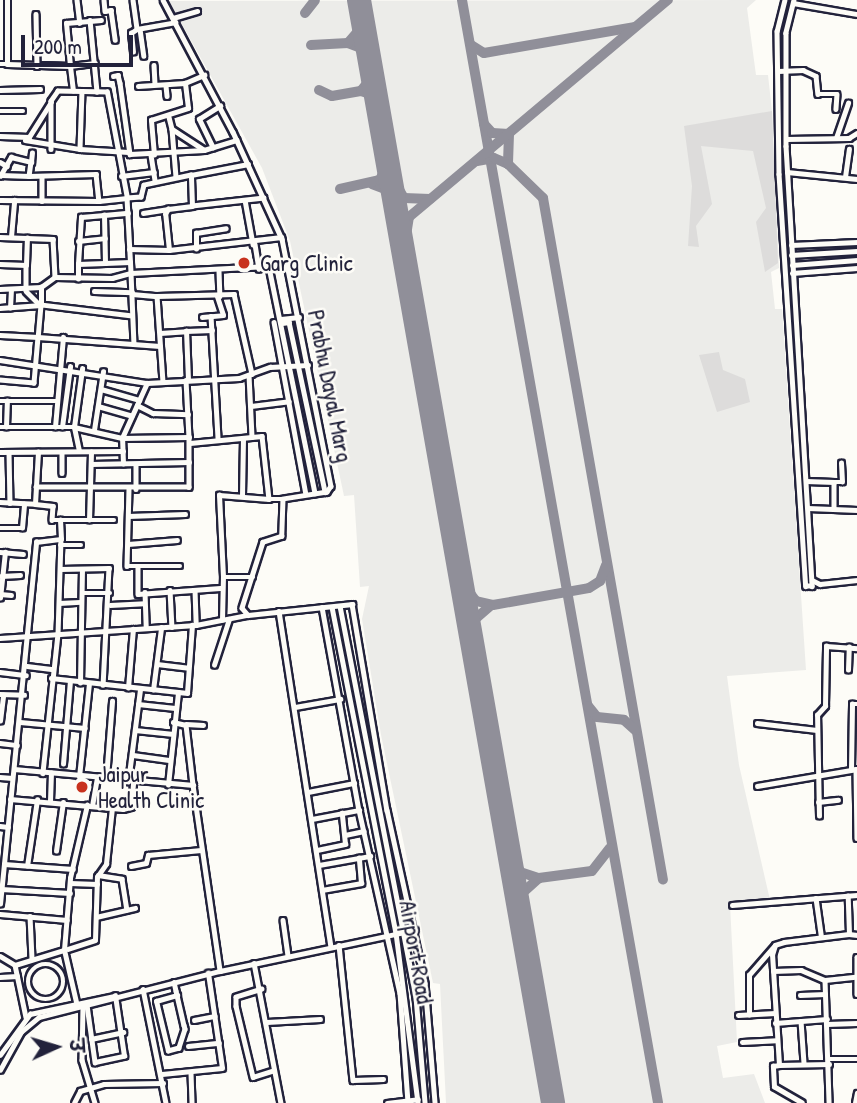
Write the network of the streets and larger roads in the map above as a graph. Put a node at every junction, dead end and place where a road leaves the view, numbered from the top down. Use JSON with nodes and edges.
{"nodes":[{"id":1,"x":6,"y":0,"type":"edge"},
{"id":2,"x":77,"y":0,"type":"edge"},
{"id":3,"x":104,"y":0,"type":"edge"},
{"id":4,"x":133,"y":0,"type":"edge"},
{"id":5,"x":163,"y":0,"type":"edge"},
{"id":6,"x":785,"y":0,"type":"edge"},
{"id":7,"x":794,"y":1,"type":"edge"},
{"id":8,"x":197,"y":10,"type":"dead end"},
{"id":9,"x":36,"y":14,"type":"dead end"},
{"id":10,"x":857,"y":14,"type":"edge"},
{"id":11,"x":90,"y":20,"type":"junction"},
{"id":12,"x":101,"y":20,"type":"dead end"},
{"id":13,"x":174,"y":20,"type":"junction"},
{"id":14,"x":80,"y":23,"type":"junction"},
{"id":15,"x":139,"y":29,"type":"junction"},
{"id":16,"x":115,"y":40,"type":"dead end"},
{"id":17,"x":0,"y":41,"type":"edge"},
{"id":18,"x":7,"y":41,"type":"junction"},
{"id":19,"x":133,"y":52,"type":"dead end"},
{"id":20,"x":144,"y":56,"type":"dead end"},
{"id":21,"x":95,"y":63,"type":"junction"},
{"id":22,"x":0,"y":64,"type":"edge"},
{"id":23,"x":7,"y":64,"type":"junction"},
{"id":24,"x":37,"y":65,"type":"junction"},
{"id":25,"x":153,"y":65,"type":"dead end"},
{"id":26,"x":70,"y":66,"type":"junction"},
{"id":27,"x":778,"y":71,"type":"junction"},
{"id":28,"x":787,"y":71,"type":"junction"},
{"id":29,"x":204,"y":75,"type":"junction"},
{"id":30,"x":113,"y":76,"type":"dead end"},
{"id":31,"x":185,"y":83,"type":"junction"},
{"id":32,"x":155,"y":84,"type":"junction"},
{"id":33,"x":138,"y":86,"type":"dead end"},
{"id":34,"x":166,"y":86,"type":"junction"},
{"id":35,"x":40,"y":89,"type":"dead end"},
{"id":36,"x":0,"y":90,"type":"edge"},
{"id":37,"x":73,"y":91,"type":"junction"},
{"id":38,"x":82,"y":91,"type":"junction"},
{"id":39,"x":97,"y":92,"type":"junction"},
{"id":40,"x":167,"y":96,"type":"dead end"},
{"id":41,"x":51,"y":101,"type":"junction"},
{"id":42,"x":848,"y":103,"type":"dead end"},
{"id":43,"x":220,"y":106,"type":"junction"},
{"id":44,"x":836,"y":110,"type":"dead end"},
{"id":45,"x":0,"y":111,"type":"edge"},
{"id":46,"x":23,"y":111,"type":"dead end"},
{"id":47,"x":169,"y":117,"type":"junction"},
{"id":48,"x":172,"y":129,"type":"junction"},
{"id":49,"x":857,"y":132,"type":"edge"},
{"id":50,"x":0,"y":136,"type":"edge"},
{"id":51,"x":779,"y":136,"type":"junction"},
{"id":52,"x":786,"y":137,"type":"junction"},
{"id":53,"x":835,"y":139,"type":"junction"},
{"id":54,"x":24,"y":140,"type":"junction"},
{"id":55,"x":237,"y":140,"type":"junction"},
{"id":56,"x":52,"y":146,"type":"junction"},
{"id":57,"x":213,"y":148,"type":"junction"},
{"id":58,"x":80,"y":149,"type":"junction"},
{"id":59,"x":849,"y":149,"type":"dead end"},
{"id":60,"x":204,"y":150,"type":"junction"},
{"id":61,"x":128,"y":152,"type":"junction"},
{"id":62,"x":32,"y":153,"type":"dead end"},
{"id":63,"x":118,"y":154,"type":"junction"},
{"id":64,"x":173,"y":154,"type":"junction"},
{"id":65,"x":153,"y":155,"type":"junction"},
{"id":66,"x":0,"y":162,"type":"edge"},
{"id":67,"x":31,"y":162,"type":"junction"},
{"id":68,"x":248,"y":164,"type":"junction"},
{"id":69,"x":7,"y":166,"type":"junction"},
{"id":70,"x":154,"y":172,"type":"junction"},
{"id":71,"x":787,"y":172,"type":"junction"},
{"id":72,"x":1,"y":175,"type":"edge"},
{"id":73,"x":29,"y":176,"type":"junction"},
{"id":74,"x":42,"y":176,"type":"junction"},
{"id":75,"x":121,"y":176,"type":"junction"},
{"id":76,"x":191,"y":176,"type":"junction"},
{"id":77,"x":176,"y":177,"type":"junction"},
{"id":78,"x":845,"y":177,"type":"junction"},
{"id":79,"x":857,"y":178,"type":"edge"},
{"id":80,"x":155,"y":181,"type":"junction"},
{"id":81,"x":127,"y":198,"type":"junction"},
{"id":82,"x":264,"y":198,"type":"junction"},
{"id":83,"x":0,"y":200,"type":"edge"},
{"id":84,"x":14,"y":200,"type":"junction"},
{"id":85,"x":244,"y":200,"type":"junction"},
{"id":86,"x":42,"y":201,"type":"junction"},
{"id":87,"x":99,"y":201,"type":"junction"},
{"id":88,"x":192,"y":206,"type":"junction"},
{"id":89,"x":167,"y":209,"type":"junction"},
{"id":90,"x":128,"y":213,"type":"junction"},
{"id":91,"x":144,"y":214,"type":"dead end"},
{"id":92,"x":104,"y":215,"type":"junction"},
{"id":93,"x":226,"y":228,"type":"dead end"},
{"id":94,"x":0,"y":237,"type":"edge"},
{"id":95,"x":12,"y":237,"type":"junction"},
{"id":96,"x":281,"y":237,"type":"junction"},
{"id":97,"x":27,"y":238,"type":"junction"},
{"id":98,"x":105,"y":238,"type":"junction"},
{"id":99,"x":78,"y":241,"type":"junction"},
{"id":100,"x":857,"y":242,"type":"edge"},
{"id":101,"x":254,"y":244,"type":"junction"},
{"id":102,"x":790,"y":245,"type":"junction"},
{"id":103,"x":129,"y":249,"type":"junction"},
{"id":104,"x":196,"y":249,"type":"junction"},
{"id":105,"x":169,"y":250,"type":"junction"},
{"id":106,"x":857,"y":251,"type":"edge"},
{"id":107,"x":791,"y":260,"type":"junction"},
{"id":108,"x":857,"y":260,"type":"edge"},
{"id":109,"x":130,"y":262,"type":"junction"},
{"id":110,"x":783,"y":262,"type":"junction"},
{"id":111,"x":105,"y":263,"type":"junction"},
{"id":112,"x":0,"y":264,"type":"edge"},
{"id":113,"x":78,"y":264,"type":"junction"},
{"id":114,"x":26,"y":265,"type":"junction"},
{"id":115,"x":288,"y":265,"type":"junction"},
{"id":116,"x":269,"y":267,"type":"junction"},
{"id":117,"x":857,"y":268,"type":"edge"},
{"id":118,"x":259,"y":269,"type":"junction"},
{"id":119,"x":219,"y":271,"type":"junction"},
{"id":120,"x":131,"y":273,"type":"junction"},
{"id":121,"x":792,"y":273,"type":"junction"},
{"id":122,"x":55,"y":277,"type":"junction"},
{"id":123,"x":78,"y":279,"type":"junction"},
{"id":124,"x":40,"y":287,"type":"junction"},
{"id":125,"x":0,"y":289,"type":"edge"},
{"id":126,"x":11,"y":290,"type":"junction"},
{"id":127,"x":26,"y":290,"type":"junction"},
{"id":128,"x":94,"y":291,"type":"dead end"},
{"id":129,"x":132,"y":293,"type":"junction"},
{"id":130,"x":157,"y":296,"type":"junction"},
{"id":131,"x":218,"y":296,"type":"junction"},
{"id":132,"x":41,"y":305,"type":"junction"},
{"id":133,"x":0,"y":308,"type":"edge"},
{"id":134,"x":10,"y":308,"type":"junction"},
{"id":135,"x":132,"y":316,"type":"junction"},
{"id":136,"x":211,"y":316,"type":"junction"},
{"id":137,"x":202,"y":317,"type":"dead end"},
{"id":138,"x":299,"y":317,"type":"junction"},
{"id":139,"x":281,"y":321,"type":"junction"},
{"id":140,"x":274,"y":323,"type":"dead end"},
{"id":141,"x":212,"y":330,"type":"junction"},
{"id":142,"x":186,"y":331,"type":"junction"},
{"id":143,"x":160,"y":333,"type":"junction"},
{"id":144,"x":0,"y":335,"type":"edge"},
{"id":145,"x":38,"y":337,"type":"junction"},
{"id":146,"x":63,"y":337,"type":"junction"},
{"id":147,"x":134,"y":345,"type":"junction"},
{"id":148,"x":160,"y":346,"type":"junction"},
{"id":149,"x":0,"y":359,"type":"edge"},
{"id":150,"x":36,"y":363,"type":"junction"},
{"id":151,"x":308,"y":365,"type":"junction"},
{"id":152,"x":61,"y":366,"type":"junction"},
{"id":153,"x":284,"y":366,"type":"junction"},
{"id":154,"x":290,"y":366,"type":"junction"},
{"id":155,"x":299,"y":366,"type":"junction"},
{"id":156,"x":70,"y":367,"type":"junction"},
{"id":157,"x":82,"y":369,"type":"junction"},
{"id":158,"x":103,"y":372,"type":"junction"},
{"id":159,"x":251,"y":374,"type":"junction"},
{"id":160,"x":215,"y":379,"type":"junction"},
{"id":161,"x":0,"y":380,"type":"edge"},
{"id":162,"x":187,"y":380,"type":"junction"},
{"id":163,"x":163,"y":381,"type":"junction"},
{"id":164,"x":147,"y":383,"type":"junction"},
{"id":165,"x":101,"y":389,"type":"junction"},
{"id":166,"x":0,"y":401,"type":"edge"},
{"id":167,"x":7,"y":401,"type":"junction"},
{"id":168,"x":58,"y":401,"type":"junction"},
{"id":169,"x":289,"y":401,"type":"junction"},
{"id":170,"x":138,"y":403,"type":"junction"},
{"id":171,"x":98,"y":406,"type":"junction"},
{"id":172,"x":251,"y":406,"type":"junction"},
{"id":173,"x":188,"y":414,"type":"junction"},
{"id":174,"x":132,"y":416,"type":"junction"},
{"id":175,"x":3,"y":427,"type":"edge"},
{"id":176,"x":55,"y":427,"type":"junction"},
{"id":177,"x":62,"y":427,"type":"junction"},
{"id":178,"x":74,"y":427,"type":"junction"},
{"id":179,"x":94,"y":430,"type":"junction"},
{"id":180,"x":189,"y":437,"type":"junction"},
{"id":181,"x":253,"y":437,"type":"junction"},
{"id":182,"x":122,"y":438,"type":"junction"},
{"id":183,"x":218,"y":439,"type":"junction"},
{"id":184,"x":243,"y":439,"type":"junction"},
{"id":185,"x":190,"y":443,"type":"junction"},
{"id":186,"x":123,"y":451,"type":"junction"},
{"id":187,"x":0,"y":452,"type":"edge"},
{"id":188,"x":9,"y":452,"type":"junction"},
{"id":189,"x":38,"y":452,"type":"junction"},
{"id":190,"x":62,"y":452,"type":"junction"},
{"id":191,"x":79,"y":452,"type":"junction"},
{"id":192,"x":91,"y":452,"type":"junction"},
{"id":193,"x":189,"y":462,"type":"junction"},
{"id":194,"x":841,"y":463,"type":"dead end"},
{"id":195,"x":91,"y":464,"type":"junction"},
{"id":196,"x":123,"y":465,"type":"junction"},
{"id":197,"x":136,"y":465,"type":"junction"},
{"id":198,"x":62,"y":473,"type":"dead end"},
{"id":199,"x":806,"y":481,"type":"junction"},
{"id":200,"x":834,"y":482,"type":"junction"},
{"id":201,"x":36,"y":487,"type":"junction"},
{"id":202,"x":90,"y":488,"type":"junction"},
{"id":203,"x":128,"y":489,"type":"junction"},
{"id":204,"x":136,"y":489,"type":"junction"},
{"id":205,"x":325,"y":492,"type":"junction"},
{"id":206,"x":315,"y":493,"type":"junction"},
{"id":207,"x":306,"y":494,"type":"junction"},
{"id":208,"x":242,"y":496,"type":"junction"},
{"id":209,"x":269,"y":499,"type":"junction"},
{"id":210,"x":283,"y":499,"type":"junction"},
{"id":211,"x":0,"y":502,"type":"edge"},
{"id":212,"x":10,"y":503,"type":"junction"},
{"id":213,"x":24,"y":504,"type":"junction"},
{"id":214,"x":36,"y":504,"type":"junction"},
{"id":215,"x":808,"y":508,"type":"junction"},
{"id":216,"x":834,"y":509,"type":"junction"},
{"id":217,"x":857,"y":510,"type":"edge"},
{"id":218,"x":185,"y":514,"type":"dead end"},
{"id":219,"x":128,"y":516,"type":"junction"},
{"id":220,"x":60,"y":520,"type":"junction"},
{"id":221,"x":89,"y":520,"type":"junction"},
{"id":222,"x":114,"y":520,"type":"dead end"},
{"id":223,"x":0,"y":528,"type":"edge"},
{"id":224,"x":177,"y":540,"type":"dead end"},
{"id":225,"x":60,"y":542,"type":"junction"},
{"id":226,"x":128,"y":544,"type":"junction"},
{"id":227,"x":81,"y":545,"type":"dead end"},
{"id":228,"x":3,"y":552,"type":"edge"},
{"id":229,"x":36,"y":554,"type":"junction"},
{"id":230,"x":138,"y":566,"type":"junction"},
{"id":231,"x":180,"y":566,"type":"dead end"},
{"id":232,"x":60,"y":569,"type":"junction"},
{"id":233,"x":82,"y":571,"type":"junction"},
{"id":234,"x":20,"y":575,"type":"dead end"},
{"id":235,"x":1,"y":576,"type":"edge"},
{"id":236,"x":223,"y":577,"type":"junction"},
{"id":237,"x":253,"y":577,"type":"junction"},
{"id":238,"x":812,"y":580,"type":"junction"},
{"id":239,"x":857,"y":580,"type":"edge"},
{"id":240,"x":220,"y":587,"type":"junction"},
{"id":241,"x":170,"y":590,"type":"junction"},
{"id":242,"x":195,"y":590,"type":"junction"},
{"id":243,"x":145,"y":591,"type":"junction"},
{"id":244,"x":82,"y":593,"type":"junction"},
{"id":245,"x":110,"y":593,"type":"junction"},
{"id":246,"x":11,"y":595,"type":"dead end"},
{"id":247,"x":0,"y":596,"type":"edge"},
{"id":248,"x":80,"y":602,"type":"junction"},
{"id":249,"x":59,"y":603,"type":"junction"},
{"id":250,"x":145,"y":603,"type":"junction"},
{"id":251,"x":110,"y":605,"type":"junction"},
{"id":252,"x":340,"y":606,"type":"junction"},
{"id":253,"x":322,"y":607,"type":"junction"},
{"id":254,"x":332,"y":607,"type":"junction"},
{"id":255,"x":279,"y":611,"type":"junction"},
{"id":256,"x":248,"y":615,"type":"junction"},
{"id":257,"x":229,"y":619,"type":"junction"},
{"id":258,"x":222,"y":620,"type":"junction"},
{"id":259,"x":194,"y":625,"type":"junction"},
{"id":260,"x":172,"y":627,"type":"junction"},
{"id":261,"x":146,"y":628,"type":"junction"},
{"id":262,"x":161,"y":628,"type":"junction"},
{"id":263,"x":133,"y":629,"type":"junction"},
{"id":264,"x":108,"y":631,"type":"junction"},
{"id":265,"x":84,"y":633,"type":"junction"},
{"id":266,"x":58,"y":634,"type":"junction"},
{"id":267,"x":31,"y":636,"type":"junction"},
{"id":268,"x":0,"y":638,"type":"edge"},
{"id":269,"x":849,"y":648,"type":"junction"},
{"id":270,"x":857,"y":648,"type":"edge"},
{"id":271,"x":157,"y":664,"type":"junction"},
{"id":272,"x":214,"y":664,"type":"dead end"},
{"id":273,"x":27,"y":666,"type":"junction"},
{"id":274,"x":53,"y":668,"type":"junction"},
{"id":275,"x":188,"y":668,"type":"junction"},
{"id":276,"x":848,"y":670,"type":"dead end"},
{"id":277,"x":0,"y":672,"type":"edge"},
{"id":278,"x":26,"y":675,"type":"junction"},
{"id":279,"x":51,"y":678,"type":"junction"},
{"id":280,"x":70,"y":681,"type":"junction"},
{"id":281,"x":80,"y":683,"type":"junction"},
{"id":282,"x":89,"y":684,"type":"junction"},
{"id":283,"x":103,"y":685,"type":"junction"},
{"id":284,"x":128,"y":688,"type":"junction"},
{"id":285,"x":140,"y":690,"type":"junction"},
{"id":286,"x":153,"y":691,"type":"junction"},
{"id":287,"x":178,"y":694,"type":"junction"},
{"id":288,"x":1,"y":695,"type":"edge"},
{"id":289,"x":23,"y":695,"type":"junction"},
{"id":290,"x":340,"y":699,"type":"junction"},
{"id":291,"x":112,"y":701,"type":"dead end"},
{"id":292,"x":138,"y":704,"type":"junction"},
{"id":293,"x":857,"y":704,"type":"edge"},
{"id":294,"x":295,"y":707,"type":"junction"},
{"id":295,"x":175,"y":708,"type":"junction"},
{"id":296,"x":0,"y":721,"type":"edge"},
{"id":297,"x":20,"y":722,"type":"junction"},
{"id":298,"x":173,"y":722,"type":"junction"},
{"id":299,"x":757,"y":723,"type":"dead end"},
{"id":300,"x":46,"y":724,"type":"junction"},
{"id":301,"x":185,"y":724,"type":"junction"},
{"id":302,"x":203,"y":725,"type":"dead end"},
{"id":303,"x":67,"y":726,"type":"junction"},
{"id":304,"x":85,"y":728,"type":"junction"},
{"id":305,"x":854,"y":729,"type":"edge"},
{"id":306,"x":135,"y":730,"type":"junction"},
{"id":307,"x":817,"y":730,"type":"junction"},
{"id":308,"x":171,"y":734,"type":"junction"},
{"id":309,"x":0,"y":743,"type":"edge"},
{"id":310,"x":17,"y":744,"type":"junction"},
{"id":311,"x":133,"y":755,"type":"junction"},
{"id":312,"x":169,"y":760,"type":"junction"},
{"id":313,"x":63,"y":764,"type":"dead end"},
{"id":314,"x":14,"y":769,"type":"junction"},
{"id":315,"x":854,"y":769,"type":"edge"},
{"id":316,"x":43,"y":773,"type":"junction"},
{"id":317,"x":51,"y":773,"type":"junction"},
{"id":318,"x":818,"y":775,"type":"junction"},
{"id":319,"x":0,"y":777,"type":"edge"},
{"id":320,"x":79,"y":777,"type":"junction"},
{"id":321,"x":97,"y":777,"type":"junction"},
{"id":322,"x":12,"y":778,"type":"junction"},
{"id":323,"x":106,"y":778,"type":"junction"},
{"id":324,"x":131,"y":782,"type":"junction"},
{"id":325,"x":354,"y":783,"type":"junction"},
{"id":326,"x":168,"y":785,"type":"junction"},
{"id":327,"x":193,"y":785,"type":"junction"},
{"id":328,"x":757,"y":786,"type":"dead end"},
{"id":329,"x":308,"y":792,"type":"junction"},
{"id":330,"x":37,"y":800,"type":"junction"},
{"id":331,"x":838,"y":800,"type":"dead end"},
{"id":332,"x":50,"y":801,"type":"junction"},
{"id":333,"x":10,"y":802,"type":"junction"},
{"id":334,"x":63,"y":802,"type":"junction"},
{"id":335,"x":818,"y":802,"type":"junction"},
{"id":336,"x":0,"y":803,"type":"edge"},
{"id":337,"x":90,"y":805,"type":"junction"},
{"id":338,"x":112,"y":808,"type":"junction"},
{"id":339,"x":359,"y":810,"type":"junction"},
{"id":340,"x":342,"y":813,"type":"junction"},
{"id":341,"x":820,"y":816,"type":"dead end"},
{"id":342,"x":312,"y":819,"type":"junction"},
{"id":343,"x":0,"y":826,"type":"edge"},
{"id":344,"x":8,"y":827,"type":"junction"},
{"id":345,"x":364,"y":831,"type":"junction"},
{"id":346,"x":345,"y":835,"type":"junction"},
{"id":347,"x":857,"y":838,"type":"edge"},
{"id":348,"x":201,"y":850,"type":"junction"},
{"id":349,"x":317,"y":850,"type":"junction"},
{"id":350,"x":56,"y":851,"type":"dead end"},
{"id":351,"x":370,"y":856,"type":"junction"},
{"id":352,"x":359,"y":858,"type":"junction"},
{"id":353,"x":4,"y":864,"type":"junction"},
{"id":354,"x":319,"y":864,"type":"junction"},
{"id":355,"x":27,"y":866,"type":"junction"},
{"id":356,"x":131,"y":866,"type":"dead end"},
{"id":357,"x":73,"y":869,"type":"junction"},
{"id":358,"x":98,"y":875,"type":"junction"},
{"id":359,"x":70,"y":883,"type":"junction"},
{"id":360,"x":97,"y":884,"type":"junction"},
{"id":361,"x":1,"y":889,"type":"edge"},
{"id":362,"x":323,"y":890,"type":"junction"},
{"id":363,"x":70,"y":893,"type":"junction"},
{"id":364,"x":857,"y":895,"type":"edge"},
{"id":365,"x":848,"y":896,"type":"junction"},
{"id":366,"x":817,"y":898,"type":"junction"},
{"id":367,"x":0,"y":904,"type":"edge"},
{"id":368,"x":732,"y":905,"type":"dead end"},
{"id":369,"x":135,"y":908,"type":"dead end"},
{"id":370,"x":127,"y":910,"type":"junction"},
{"id":371,"x":0,"y":914,"type":"edge"},
{"id":372,"x":30,"y":916,"type":"junction"},
{"id":373,"x":96,"y":917,"type":"junction"},
{"id":374,"x":67,"y":920,"type":"junction"},
{"id":375,"x":283,"y":920,"type":"dead end"},
{"id":376,"x":415,"y":930,"type":"junction"},
{"id":377,"x":403,"y":932,"type":"junction"},
{"id":378,"x":396,"y":933,"type":"junction"},
{"id":379,"x":388,"y":934,"type":"junction"},
{"id":380,"x":849,"y":934,"type":"junction"},
{"id":381,"x":821,"y":935,"type":"junction"},
{"id":382,"x":857,"y":935,"type":"edge"},
{"id":383,"x":339,"y":944,"type":"junction"},
{"id":384,"x":775,"y":945,"type":"junction"},
{"id":385,"x":331,"y":946,"type":"junction"},
{"id":386,"x":66,"y":950,"type":"junction"},
{"id":387,"x":288,"y":955,"type":"junction"},
{"id":388,"x":0,"y":956,"type":"edge"},
{"id":389,"x":41,"y":957,"type":"junction"},
{"id":390,"x":857,"y":957,"type":"edge"},
{"id":391,"x":32,"y":960,"type":"junction"},
{"id":392,"x":254,"y":963,"type":"junction"},
{"id":393,"x":15,"y":964,"type":"junction"},
{"id":394,"x":857,"y":964,"type":"edge"},
{"id":395,"x":44,"y":967,"type":"junction"},
{"id":396,"x":220,"y":971,"type":"junction"},
{"id":397,"x":773,"y":971,"type":"junction"},
{"id":398,"x":208,"y":973,"type":"junction"},
{"id":399,"x":17,"y":975,"type":"junction"},
{"id":400,"x":0,"y":977,"type":"edge"},
{"id":401,"x":856,"y":977,"type":"edge"},
{"id":402,"x":825,"y":980,"type":"junction"},
{"id":403,"x":174,"y":982,"type":"junction"},
{"id":404,"x":144,"y":989,"type":"junction"},
{"id":405,"x":262,"y":989,"type":"junction"},
{"id":406,"x":857,"y":993,"type":"edge"},
{"id":407,"x":825,"y":994,"type":"junction"},
{"id":408,"x":177,"y":995,"type":"junction"},
{"id":409,"x":800,"y":995,"type":"dead end"},
{"id":410,"x":51,"y":996,"type":"junction"},
{"id":411,"x":115,"y":996,"type":"junction"},
{"id":412,"x":76,"y":1002,"type":"junction"},
{"id":413,"x":85,"y":1006,"type":"junction"},
{"id":414,"x":53,"y":1007,"type":"junction"},
{"id":415,"x":775,"y":1013,"type":"junction"},
{"id":416,"x":738,"y":1015,"type":"dead end"},
{"id":417,"x":749,"y":1015,"type":"junction"},
{"id":418,"x":215,"y":1016,"type":"junction"},
{"id":419,"x":26,"y":1017,"type":"junction"},
{"id":420,"x":320,"y":1019,"type":"dead end"},
{"id":421,"x":194,"y":1020,"type":"dead end"},
{"id":422,"x":801,"y":1020,"type":"junction"},
{"id":423,"x":267,"y":1022,"type":"junction"},
{"id":424,"x":827,"y":1022,"type":"junction"},
{"id":425,"x":775,"y":1023,"type":"junction"},
{"id":426,"x":857,"y":1023,"type":"edge"},
{"id":427,"x":123,"y":1032,"type":"junction"},
{"id":428,"x":91,"y":1039,"type":"junction"},
{"id":429,"x":776,"y":1040,"type":"junction"},
{"id":430,"x":742,"y":1042,"type":"dead end"},
{"id":431,"x":219,"y":1043,"type":"junction"},
{"id":432,"x":188,"y":1046,"type":"dead end"},
{"id":433,"x":0,"y":1055,"type":"edge"},
{"id":434,"x":857,"y":1059,"type":"edge"},
{"id":435,"x":829,"y":1061,"type":"junction"},
{"id":436,"x":804,"y":1063,"type":"junction"},
{"id":437,"x":779,"y":1065,"type":"junction"},
{"id":438,"x":274,"y":1069,"type":"junction"},
{"id":439,"x":0,"y":1070,"type":"edge"},
{"id":440,"x":191,"y":1073,"type":"junction"},
{"id":441,"x":162,"y":1074,"type":"junction"},
{"id":442,"x":383,"y":1079,"type":"dead end"},
{"id":443,"x":163,"y":1083,"type":"junction"},
{"id":444,"x":91,"y":1089,"type":"junction"},
{"id":445,"x":857,"y":1093,"type":"edge"},
{"id":446,"x":408,"y":1101,"type":"junction"},
{"id":447,"x":418,"y":1101,"type":"edge"},
{"id":448,"x":74,"y":1103,"type":"edge"},
{"id":449,"x":95,"y":1103,"type":"edge"},
{"id":450,"x":166,"y":1103,"type":"edge"},
{"id":451,"x":192,"y":1103,"type":"edge"},
{"id":452,"x":281,"y":1103,"type":"edge"},
{"id":453,"x":387,"y":1103,"type":"edge"},
{"id":454,"x":425,"y":1103,"type":"edge"},
{"id":455,"x":435,"y":1103,"type":"edge"},
{"id":456,"x":802,"y":1103,"type":"edge"},
{"id":457,"x":829,"y":1103,"type":"edge"},
{"id":458,"x":855,"y":1103,"type":"edge"}],
"edges":[{"from":1,"to":18,"type":"street"},
{"from":2,"to":14,"type":"street"},
{"from":3,"to":16,"type":"street"},
{"from":4,"to":15,"type":"street"},
{"from":5,"to":13,"type":"street","name":"Prabhu Dayal Marg"},
{"from":6,"to":27,"type":"street"},
{"from":7,"to":10,"type":"street"},
{"from":7,"to":28,"type":"street"},
{"from":8,"to":13,"type":"street"},
{"from":9,"to":24,"type":"street"},
{"from":11,"to":12,"type":"street"},
{"from":11,"to":14,"type":"street"},
{"from":11,"to":21,"type":"street"},
{"from":13,"to":15,"type":"street"},
{"from":13,"to":29,"type":"street","name":"Prabhu Dayal Marg"},
{"from":14,"to":26,"type":"street"},
{"from":15,"to":19,"type":"street"},
{"from":15,"to":20,"type":"street"},
{"from":17,"to":18,"type":"street"},
{"from":18,"to":23,"type":"street"},
{"from":21,"to":26,"type":"street"},
{"from":21,"to":39,"type":"street"},
{"from":22,"to":23,"type":"street"},
{"from":23,"to":24,"type":"street"},
{"from":24,"to":26,"type":"street"},
{"from":25,"to":32,"type":"street"},
{"from":26,"to":37,"type":"street"},
{"from":27,"to":28,"type":"street"},
{"from":27,"to":51,"type":"street"},
{"from":28,"to":44,"type":"street"},
{"from":28,"to":52,"type":"street"},
{"from":29,"to":31,"type":"street"},
{"from":29,"to":43,"type":"street","name":"Prabhu Dayal Marg"},
{"from":30,"to":61,"type":"street"},
{"from":31,"to":34,"type":"street"},
{"from":31,"to":47,"type":"street"},
{"from":32,"to":33,"type":"street"},
{"from":32,"to":34,"type":"street"},
{"from":34,"to":40,"type":"street"},
{"from":35,"to":36,"type":"street"},
{"from":37,"to":38,"type":"street"},
{"from":37,"to":41,"type":"street"},
{"from":38,"to":39,"type":"street"},
{"from":38,"to":58,"type":"street"},
{"from":39,"to":63,"type":"street"},
{"from":41,"to":54,"type":"street"},
{"from":41,"to":56,"type":"street"},
{"from":42,"to":53,"type":"street"},
{"from":43,"to":55,"type":"street","name":"Prabhu Dayal Marg"},
{"from":43,"to":57,"type":"street"},
{"from":45,"to":46,"type":"street"},
{"from":47,"to":48,"type":"street"},
{"from":47,"to":65,"type":"street"},
{"from":48,"to":60,"type":"street"},
{"from":48,"to":64,"type":"street"},
{"from":49,"to":53,"type":"street"},
{"from":50,"to":54,"type":"street"},
{"from":51,"to":52,"type":"street"},
{"from":51,"to":110,"type":"street"},
{"from":52,"to":53,"type":"street"},
{"from":52,"to":71,"type":"street"},
{"from":54,"to":56,"type":"street"},
{"from":55,"to":57,"type":"street"},
{"from":55,"to":68,"type":"street","name":"Prabhu Dayal Marg"},
{"from":56,"to":58,"type":"street"},
{"from":57,"to":60,"type":"street"},
{"from":58,"to":63,"type":"street"},
{"from":59,"to":78,"type":"street"},
{"from":60,"to":64,"type":"street"},
{"from":61,"to":63,"type":"street"},
{"from":61,"to":65,"type":"street"},
{"from":62,"to":67,"type":"street"},
{"from":63,"to":75,"type":"street"},
{"from":64,"to":65,"type":"street"},
{"from":64,"to":77,"type":"street"},
{"from":65,"to":70,"type":"street"},
{"from":66,"to":69,"type":"street"},
{"from":67,"to":69,"type":"street"},
{"from":67,"to":73,"type":"street"},
{"from":68,"to":76,"type":"street"},
{"from":68,"to":82,"type":"street","name":"Prabhu Dayal Marg"},
{"from":69,"to":72,"type":"street"},
{"from":70,"to":75,"type":"street"},
{"from":70,"to":80,"type":"street"},
{"from":71,"to":78,"type":"street"},
{"from":71,"to":102,"type":"street"},
{"from":72,"to":73,"type":"street"},
{"from":73,"to":74,"type":"street"},
{"from":74,"to":86,"type":"street"},
{"from":74,"to":87,"type":"street"},
{"from":75,"to":81,"type":"street"},
{"from":76,"to":77,"type":"street"},
{"from":76,"to":88,"type":"street"},
{"from":77,"to":80,"type":"street"},
{"from":78,"to":79,"type":"street"},
{"from":80,"to":81,"type":"street"},
{"from":81,"to":87,"type":"street"},
{"from":81,"to":90,"type":"street"},
{"from":82,"to":85,"type":"street"},
{"from":82,"to":96,"type":"street","name":"Prabhu Dayal Marg"},
{"from":83,"to":84,"type":"street"},
{"from":84,"to":86,"type":"street"},
{"from":84,"to":95,"type":"street"},
{"from":85,"to":88,"type":"street"},
{"from":85,"to":101,"type":"street"},
{"from":86,"to":87,"type":"street"},
{"from":88,"to":89,"type":"street"},
{"from":89,"to":91,"type":"street"},
{"from":89,"to":105,"type":"street"},
{"from":90,"to":92,"type":"street"},
{"from":90,"to":103,"type":"street"},
{"from":92,"to":98,"type":"street"},
{"from":92,"to":99,"type":"street"},
{"from":93,"to":104,"type":"street"},
{"from":94,"to":95,"type":"street"},
{"from":95,"to":97,"type":"street"},
{"from":96,"to":101,"type":"street"},
{"from":96,"to":115,"type":"street","name":"Prabhu Dayal Marg"},
{"from":97,"to":114,"type":"street"},
{"from":97,"to":122,"type":"street"},
{"from":98,"to":99,"type":"street"},
{"from":98,"to":111,"type":"street"},
{"from":99,"to":113,"type":"street"},
{"from":100,"to":102,"type":"street"},
{"from":101,"to":104,"type":"street"},
{"from":101,"to":118,"type":"street"},
{"from":102,"to":107,"type":"street"},
{"from":103,"to":105,"type":"street"},
{"from":103,"to":109,"type":"street"},
{"from":104,"to":105,"type":"street"},
{"from":106,"to":107,"type":"street"},
{"from":107,"to":108,"type":"street"},
{"from":107,"to":110,"type":"street"},
{"from":107,"to":121,"type":"street"},
{"from":109,"to":111,"type":"street"},
{"from":109,"to":120,"type":"street"},
{"from":110,"to":238,"type":"street"},
{"from":111,"to":113,"type":"street"},
{"from":112,"to":114,"type":"street"},
{"from":113,"to":123,"type":"street"},
{"from":114,"to":127,"type":"street"},
{"from":115,"to":116,"type":"street"},
{"from":115,"to":138,"type":"street","name":"Prabhu Dayal Marg"},
{"from":116,"to":118,"type":"street"},
{"from":116,"to":139,"type":"street"},
{"from":117,"to":121,"type":"street"},
{"from":118,"to":119,"type":"street"},
{"from":119,"to":120,"type":"street"},
{"from":119,"to":131,"type":"street"},
{"from":120,"to":123,"type":"street"},
{"from":120,"to":129,"type":"street"},
{"from":121,"to":199,"type":"street"},
{"from":122,"to":123,"type":"street"},
{"from":122,"to":124,"type":"street"},
{"from":124,"to":127,"type":"street"},
{"from":124,"to":132,"type":"street"},
{"from":125,"to":126,"type":"street"},
{"from":126,"to":127,"type":"street"},
{"from":126,"to":134,"type":"street"},
{"from":127,"to":132,"type":"street"},
{"from":128,"to":129,"type":"street"},
{"from":129,"to":130,"type":"street"},
{"from":129,"to":135,"type":"street"},
{"from":130,"to":131,"type":"street"},
{"from":130,"to":143,"type":"street"},
{"from":131,"to":136,"type":"street"},
{"from":131,"to":159,"type":"street"},
{"from":132,"to":134,"type":"street"},
{"from":132,"to":135,"type":"street"},
{"from":132,"to":145,"type":"street"},
{"from":133,"to":134,"type":"street"},
{"from":135,"to":147,"type":"street"},
{"from":136,"to":137,"type":"street"},
{"from":136,"to":141,"type":"street"},
{"from":138,"to":139,"type":"street"},
{"from":138,"to":151,"type":"street","name":"Prabhu Dayal Marg"},
{"from":139,"to":154,"type":"street"},
{"from":139,"to":155,"type":"street"},
{"from":140,"to":153,"type":"street"},
{"from":141,"to":142,"type":"street"},
{"from":141,"to":160,"type":"street"},
{"from":142,"to":143,"type":"street"},
{"from":142,"to":162,"type":"street"},
{"from":143,"to":148,"type":"street"},
{"from":144,"to":145,"type":"street"},
{"from":145,"to":146,"type":"street"},
{"from":145,"to":150,"type":"street"},
{"from":146,"to":147,"type":"street"},
{"from":146,"to":152,"type":"street"},
{"from":147,"to":148,"type":"street"},
{"from":148,"to":163,"type":"street"},
{"from":149,"to":150,"type":"street"},
{"from":150,"to":152,"type":"street"},
{"from":150,"to":161,"type":"street"},
{"from":151,"to":155,"type":"street"},
{"from":151,"to":205,"type":"street","name":"Prabhu Dayal Marg"},
{"from":152,"to":156,"type":"street"},
{"from":152,"to":168,"type":"street"},
{"from":153,"to":154,"type":"street"},
{"from":153,"to":159,"type":"street"},
{"from":153,"to":169,"type":"street"},
{"from":154,"to":155,"type":"street"},
{"from":154,"to":206,"type":"street"},
{"from":155,"to":205,"type":"street"},
{"from":156,"to":157,"type":"street"},
{"from":156,"to":177,"type":"street"},
{"from":157,"to":158,"type":"street"},
{"from":157,"to":178,"type":"street"},
{"from":158,"to":164,"type":"street"},
{"from":158,"to":165,"type":"street"},
{"from":159,"to":160,"type":"street"},
{"from":159,"to":172,"type":"street"},
{"from":160,"to":162,"type":"street"},
{"from":160,"to":183,"type":"street"},
{"from":162,"to":163,"type":"street"},
{"from":162,"to":173,"type":"street"},
{"from":163,"to":164,"type":"street"},
{"from":164,"to":170,"type":"street"},
{"from":165,"to":170,"type":"street"},
{"from":165,"to":171,"type":"street"},
{"from":166,"to":167,"type":"street"},
{"from":167,"to":168,"type":"street"},
{"from":167,"to":175,"type":"street"},
{"from":168,"to":176,"type":"street"},
{"from":169,"to":172,"type":"street"},
{"from":169,"to":207,"type":"street"},
{"from":170,"to":173,"type":"street"},
{"from":170,"to":174,"type":"street"},
{"from":171,"to":174,"type":"street"},
{"from":171,"to":179,"type":"street"},
{"from":172,"to":181,"type":"street"},
{"from":173,"to":180,"type":"street"},
{"from":174,"to":182,"type":"street"},
{"from":175,"to":176,"type":"street"},
{"from":176,"to":177,"type":"street"},
{"from":177,"to":178,"type":"street"},
{"from":178,"to":179,"type":"street"},
{"from":178,"to":191,"type":"street"},
{"from":179,"to":182,"type":"street"},
{"from":180,"to":182,"type":"street"},
{"from":180,"to":185,"type":"street"},
{"from":181,"to":184,"type":"street"},
{"from":181,"to":209,"type":"street"},
{"from":182,"to":186,"type":"street"},
{"from":183,"to":184,"type":"street"},
{"from":183,"to":185,"type":"street"},
{"from":184,"to":208,"type":"street"},
{"from":185,"to":193,"type":"street"},
{"from":186,"to":192,"type":"street"},
{"from":186,"to":196,"type":"street"},
{"from":187,"to":188,"type":"street"},
{"from":188,"to":189,"type":"street"},
{"from":188,"to":212,"type":"street"},
{"from":189,"to":190,"type":"street"},
{"from":189,"to":201,"type":"street"},
{"from":190,"to":191,"type":"street"},
{"from":190,"to":198,"type":"street"},
{"from":191,"to":192,"type":"street"},
{"from":192,"to":195,"type":"street"},
{"from":193,"to":197,"type":"street"},
{"from":193,"to":204,"type":"street"},
{"from":194,"to":200,"type":"street"},
{"from":195,"to":196,"type":"street"},
{"from":195,"to":202,"type":"street"},
{"from":196,"to":197,"type":"street"},
{"from":197,"to":204,"type":"street"},
{"from":199,"to":200,"type":"street"},
{"from":199,"to":215,"type":"street"},
{"from":200,"to":216,"type":"street"},
{"from":201,"to":202,"type":"street"},
{"from":201,"to":214,"type":"street"},
{"from":202,"to":203,"type":"street"},
{"from":202,"to":221,"type":"street"},
{"from":203,"to":204,"type":"street"},
{"from":203,"to":219,"type":"street"},
{"from":205,"to":206,"type":"street","name":"Prabhu Dayal Marg"},
{"from":206,"to":207,"type":"street","name":"Prabhu Dayal Marg"},
{"from":207,"to":210,"type":"street","name":"Prabhu Dayal Marg"},
{"from":208,"to":209,"type":"street","name":"Prabhu Dayal Marg"},
{"from":208,"to":236,"type":"street"},
{"from":209,"to":210,"type":"street","name":"Prabhu Dayal Marg"},
{"from":210,"to":237,"type":"street"},
{"from":211,"to":212,"type":"street"},
{"from":212,"to":213,"type":"street"},
{"from":213,"to":214,"type":"street"},
{"from":213,"to":223,"type":"street"},
{"from":214,"to":220,"type":"street"},
{"from":215,"to":216,"type":"street"},
{"from":215,"to":238,"type":"street"},
{"from":216,"to":217,"type":"street"},
{"from":218,"to":219,"type":"street"},
{"from":219,"to":226,"type":"street"},
{"from":220,"to":221,"type":"street"},
{"from":220,"to":225,"type":"street"},
{"from":221,"to":222,"type":"street"},
{"from":224,"to":226,"type":"street"},
{"from":225,"to":227,"type":"street"},
{"from":225,"to":229,"type":"street"},
{"from":225,"to":232,"type":"street"},
{"from":226,"to":230,"type":"street"},
{"from":228,"to":229,"type":"street"},
{"from":228,"to":235,"type":"street"},
{"from":229,"to":267,"type":"street"},
{"from":230,"to":231,"type":"street"},
{"from":230,"to":243,"type":"street"},
{"from":232,"to":233,"type":"street"},
{"from":232,"to":249,"type":"street"},
{"from":233,"to":244,"type":"street"},
{"from":233,"to":245,"type":"street"},
{"from":234,"to":235,"type":"street"},
{"from":235,"to":247,"type":"street"},
{"from":236,"to":237,"type":"street"},
{"from":236,"to":240,"type":"street"},
{"from":237,"to":256,"type":"street"},
{"from":238,"to":239,"type":"street"},
{"from":240,"to":242,"type":"street"},
{"from":240,"to":258,"type":"street"},
{"from":241,"to":242,"type":"street"},
{"from":241,"to":243,"type":"street"},
{"from":241,"to":260,"type":"street"},
{"from":242,"to":259,"type":"street"},
{"from":243,"to":250,"type":"street"},
{"from":244,"to":245,"type":"street"},
{"from":244,"to":248,"type":"street"},
{"from":245,"to":251,"type":"street"},
{"from":246,"to":247,"type":"street"},
{"from":248,"to":249,"type":"street"},
{"from":248,"to":265,"type":"street"},
{"from":249,"to":266,"type":"street"},
{"from":250,"to":251,"type":"street"},
{"from":250,"to":261,"type":"street"},
{"from":251,"to":264,"type":"street"},
{"from":252,"to":254,"type":"street"},
{"from":252,"to":376,"type":"street"},
{"from":252,"to":377,"type":"street","name":"Airport Road"},
{"from":253,"to":254,"type":"street"},
{"from":253,"to":255,"type":"street"},
{"from":253,"to":290,"type":"street"},
{"from":254,"to":378,"type":"street","name":"Airport Road"},
{"from":255,"to":256,"type":"street"},
{"from":255,"to":294,"type":"street"},
{"from":256,"to":257,"type":"street"},
{"from":257,"to":258,"type":"street"},
{"from":257,"to":272,"type":"street"},
{"from":258,"to":259,"type":"street"},
{"from":259,"to":260,"type":"street"},
{"from":259,"to":275,"type":"street"},
{"from":260,"to":262,"type":"street"},
{"from":261,"to":262,"type":"street"},
{"from":261,"to":263,"type":"street"},
{"from":262,"to":271,"type":"street"},
{"from":263,"to":264,"type":"street"},
{"from":263,"to":284,"type":"street"},
{"from":264,"to":265,"type":"street"},
{"from":264,"to":283,"type":"street"},
{"from":265,"to":266,"type":"street"},
{"from":265,"to":281,"type":"street"},
{"from":266,"to":267,"type":"street"},
{"from":266,"to":274,"type":"street"},
{"from":267,"to":268,"type":"street"},
{"from":267,"to":273,"type":"street"},
{"from":269,"to":270,"type":"street"},
{"from":269,"to":276,"type":"street"},
{"from":269,"to":307,"type":"street"},
{"from":271,"to":275,"type":"street"},
{"from":271,"to":286,"type":"street"},
{"from":273,"to":274,"type":"street"},
{"from":273,"to":278,"type":"street"},
{"from":274,"to":279,"type":"street"},
{"from":275,"to":287,"type":"street"},
{"from":277,"to":278,"type":"street"},
{"from":278,"to":289,"type":"street"},
{"from":279,"to":280,"type":"street"},
{"from":279,"to":300,"type":"street"},
{"from":280,"to":281,"type":"street"},
{"from":280,"to":303,"type":"street"},
{"from":281,"to":282,"type":"street"},
{"from":282,"to":283,"type":"street"},
{"from":282,"to":304,"type":"street"},
{"from":283,"to":284,"type":"street"},
{"from":284,"to":285,"type":"street"},
{"from":285,"to":286,"type":"street"},
{"from":285,"to":292,"type":"street"},
{"from":286,"to":287,"type":"street"},
{"from":287,"to":295,"type":"street"},
{"from":288,"to":289,"type":"street"},
{"from":288,"to":296,"type":"street"},
{"from":289,"to":297,"type":"street"},
{"from":290,"to":294,"type":"street"},
{"from":290,"to":325,"type":"street"},
{"from":291,"to":323,"type":"street"},
{"from":292,"to":295,"type":"street"},
{"from":292,"to":306,"type":"street"},
{"from":293,"to":305,"type":"street"},
{"from":294,"to":329,"type":"street"},
{"from":295,"to":298,"type":"street"},
{"from":297,"to":300,"type":"street"},
{"from":297,"to":310,"type":"street"},
{"from":298,"to":301,"type":"street"},
{"from":298,"to":308,"type":"street"},
{"from":299,"to":307,"type":"street"},
{"from":300,"to":303,"type":"street"},
{"from":300,"to":316,"type":"street"},
{"from":301,"to":302,"type":"street"},
{"from":301,"to":327,"type":"street"},
{"from":303,"to":304,"type":"street"},
{"from":303,"to":313,"type":"street"},
{"from":304,"to":320,"type":"street"},
{"from":305,"to":315,"type":"street"},
{"from":306,"to":308,"type":"street"},
{"from":306,"to":311,"type":"street"},
{"from":307,"to":318,"type":"street"},
{"from":308,"to":312,"type":"street"},
{"from":309,"to":310,"type":"street"},
{"from":310,"to":314,"type":"street"},
{"from":311,"to":312,"type":"street"},
{"from":311,"to":324,"type":"street"},
{"from":312,"to":326,"type":"street"},
{"from":314,"to":316,"type":"street"},
{"from":314,"to":322,"type":"street"},
{"from":315,"to":318,"type":"street"},
{"from":315,"to":347,"type":"street"},
{"from":316,"to":317,"type":"street"},
{"from":317,"to":320,"type":"street"},
{"from":317,"to":332,"type":"street"},
{"from":318,"to":328,"type":"street"},
{"from":318,"to":335,"type":"street"},
{"from":319,"to":322,"type":"street"},
{"from":320,"to":321,"type":"street"},
{"from":321,"to":323,"type":"street"},
{"from":321,"to":337,"type":"street"},
{"from":322,"to":333,"type":"street"},
{"from":323,"to":324,"type":"street"},
{"from":324,"to":326,"type":"street"},
{"from":324,"to":338,"type":"street"},
{"from":325,"to":329,"type":"street"},
{"from":325,"to":339,"type":"street"},
{"from":326,"to":327,"type":"street"},
{"from":327,"to":348,"type":"street"},
{"from":329,"to":342,"type":"street"},
{"from":330,"to":332,"type":"street"},
{"from":330,"to":333,"type":"street"},
{"from":330,"to":355,"type":"street"},
{"from":331,"to":335,"type":"street"},
{"from":332,"to":334,"type":"street"},
{"from":333,"to":336,"type":"street"},
{"from":333,"to":344,"type":"street"},
{"from":334,"to":337,"type":"street"},
{"from":334,"to":350,"type":"street"},
{"from":335,"to":341,"type":"street"},
{"from":337,"to":338,"type":"street"},
{"from":337,"to":357,"type":"street"},
{"from":338,"to":358,"type":"street"},
{"from":339,"to":340,"type":"street"},
{"from":339,"to":345,"type":"street"},
{"from":340,"to":342,"type":"street"},
{"from":340,"to":346,"type":"street"},
{"from":342,"to":349,"type":"street"},
{"from":343,"to":344,"type":"street"},
{"from":344,"to":353,"type":"street"},
{"from":345,"to":346,"type":"street"},
{"from":345,"to":351,"type":"street"},
{"from":346,"to":349,"type":"street"},
{"from":348,"to":356,"type":"street"},
{"from":348,"to":396,"type":"street"},
{"from":349,"to":354,"type":"street"},
{"from":351,"to":352,"type":"street"},
{"from":351,"to":379,"type":"street"},
{"from":352,"to":354,"type":"street"},
{"from":352,"to":362,"type":"street"},
{"from":353,"to":355,"type":"street"},
{"from":353,"to":361,"type":"street"},
{"from":354,"to":362,"type":"street"},
{"from":355,"to":357,"type":"street"},
{"from":357,"to":359,"type":"street"},
{"from":358,"to":360,"type":"street"},
{"from":358,"to":370,"type":"street"},
{"from":359,"to":360,"type":"street"},
{"from":359,"to":363,"type":"street"},
{"from":360,"to":373,"type":"street"},
{"from":361,"to":363,"type":"street"},
{"from":361,"to":367,"type":"street"},
{"from":362,"to":385,"type":"street"},
{"from":363,"to":374,"type":"street"},
{"from":364,"to":365,"type":"street"},
{"from":365,"to":366,"type":"street"},
{"from":365,"to":380,"type":"street"},
{"from":366,"to":368,"type":"street"},
{"from":366,"to":381,"type":"street"},
{"from":369,"to":370,"type":"street"},
{"from":370,"to":373,"type":"street"},
{"from":371,"to":372,"type":"street"},
{"from":372,"to":374,"type":"street"},
{"from":372,"to":391,"type":"street"},
{"from":373,"to":386,"type":"street"},
{"from":374,"to":386,"type":"street"},
{"from":375,"to":387,"type":"street"},
{"from":376,"to":377,"type":"street"},
{"from":376,"to":455,"type":"street"},
{"from":377,"to":378,"type":"street"},
{"from":377,"to":454,"type":"street","name":"Airport Road"},
{"from":378,"to":379,"type":"street"},
{"from":378,"to":447,"type":"street","name":"Airport Road"},
{"from":379,"to":383,"type":"street"},
{"from":379,"to":446,"type":"street"},
{"from":380,"to":381,"type":"street"},
{"from":380,"to":382,"type":"street"},
{"from":381,"to":384,"type":"street"},
{"from":383,"to":385,"type":"street"},
{"from":383,"to":442,"type":"street"},
{"from":384,"to":397,"type":"street"},
{"from":384,"to":417,"type":"street"},
{"from":385,"to":387,"type":"street"},
{"from":386,"to":389,"type":"street"},
{"from":386,"to":412,"type":"street"},
{"from":387,"to":392,"type":"street"},
{"from":388,"to":393,"type":"street"},
{"from":389,"to":391,"type":"street"},
{"from":389,"to":395,"type":"street"},
{"from":390,"to":394,"type":"street"},
{"from":391,"to":393,"type":"street"},
{"from":392,"to":396,"type":"street"},
{"from":392,"to":405,"type":"street"},
{"from":393,"to":399,"type":"street"},
{"from":394,"to":401,"type":"street"},
{"from":395,"to":410,"type":"street"},
{"from":395,"to":410,"type":"street"},
{"from":396,"to":398,"type":"street"},
{"from":397,"to":402,"type":"street"},
{"from":397,"to":415,"type":"street"},
{"from":398,"to":403,"type":"street"},
{"from":398,"to":418,"type":"street"},
{"from":399,"to":400,"type":"street"},
{"from":399,"to":419,"type":"street"},
{"from":401,"to":402,"type":"street"},
{"from":401,"to":406,"type":"street"},
{"from":402,"to":407,"type":"street"},
{"from":403,"to":404,"type":"street"},
{"from":403,"to":408,"type":"street"},
{"from":404,"to":411,"type":"street"},
{"from":404,"to":441,"type":"street"},
{"from":405,"to":423,"type":"street"},
{"from":405,"to":438,"type":"street"},
{"from":407,"to":409,"type":"street"},
{"from":407,"to":424,"type":"street"},
{"from":408,"to":408,"type":"street"},
{"from":410,"to":414,"type":"street"},
{"from":411,"to":412,"type":"street"},
{"from":411,"to":413,"type":"street"},
{"from":411,"to":427,"type":"street"},
{"from":412,"to":414,"type":"street"},
{"from":413,"to":428,"type":"street"},
{"from":413,"to":439,"type":"street"},
{"from":413,"to":444,"type":"street"},
{"from":414,"to":419,"type":"street"},
{"from":415,"to":417,"type":"street"},
{"from":415,"to":425,"type":"street"},
{"from":416,"to":417,"type":"street"},
{"from":418,"to":421,"type":"street"},
{"from":418,"to":431,"type":"street"},
{"from":419,"to":433,"type":"street"},
{"from":420,"to":423,"type":"street"},
{"from":422,"to":424,"type":"street"},
{"from":422,"to":425,"type":"street"},
{"from":422,"to":436,"type":"street"},
{"from":423,"to":438,"type":"street"},
{"from":424,"to":426,"type":"street"},
{"from":424,"to":435,"type":"street"},
{"from":425,"to":429,"type":"street"},
{"from":427,"to":428,"type":"street"},
{"from":427,"to":428,"type":"street"},
{"from":429,"to":430,"type":"street"},
{"from":429,"to":437,"type":"street"},
{"from":431,"to":432,"type":"street"},
{"from":431,"to":440,"type":"street"},
{"from":434,"to":435,"type":"street"},
{"from":435,"to":436,"type":"street"},
{"from":435,"to":457,"type":"street"},
{"from":436,"to":437,"type":"street"},
{"from":437,"to":456,"type":"street"},
{"from":438,"to":452,"type":"street"},
{"from":440,"to":441,"type":"street"},
{"from":440,"to":451,"type":"street"},
{"from":441,"to":443,"type":"street"},
{"from":443,"to":444,"type":"street"},
{"from":443,"to":450,"type":"street"},
{"from":444,"to":448,"type":"street"},
{"from":444,"to":449,"type":"street"},
{"from":445,"to":458,"type":"street"},
{"from":446,"to":447,"type":"street"},
{"from":446,"to":453,"type":"street"}]}
